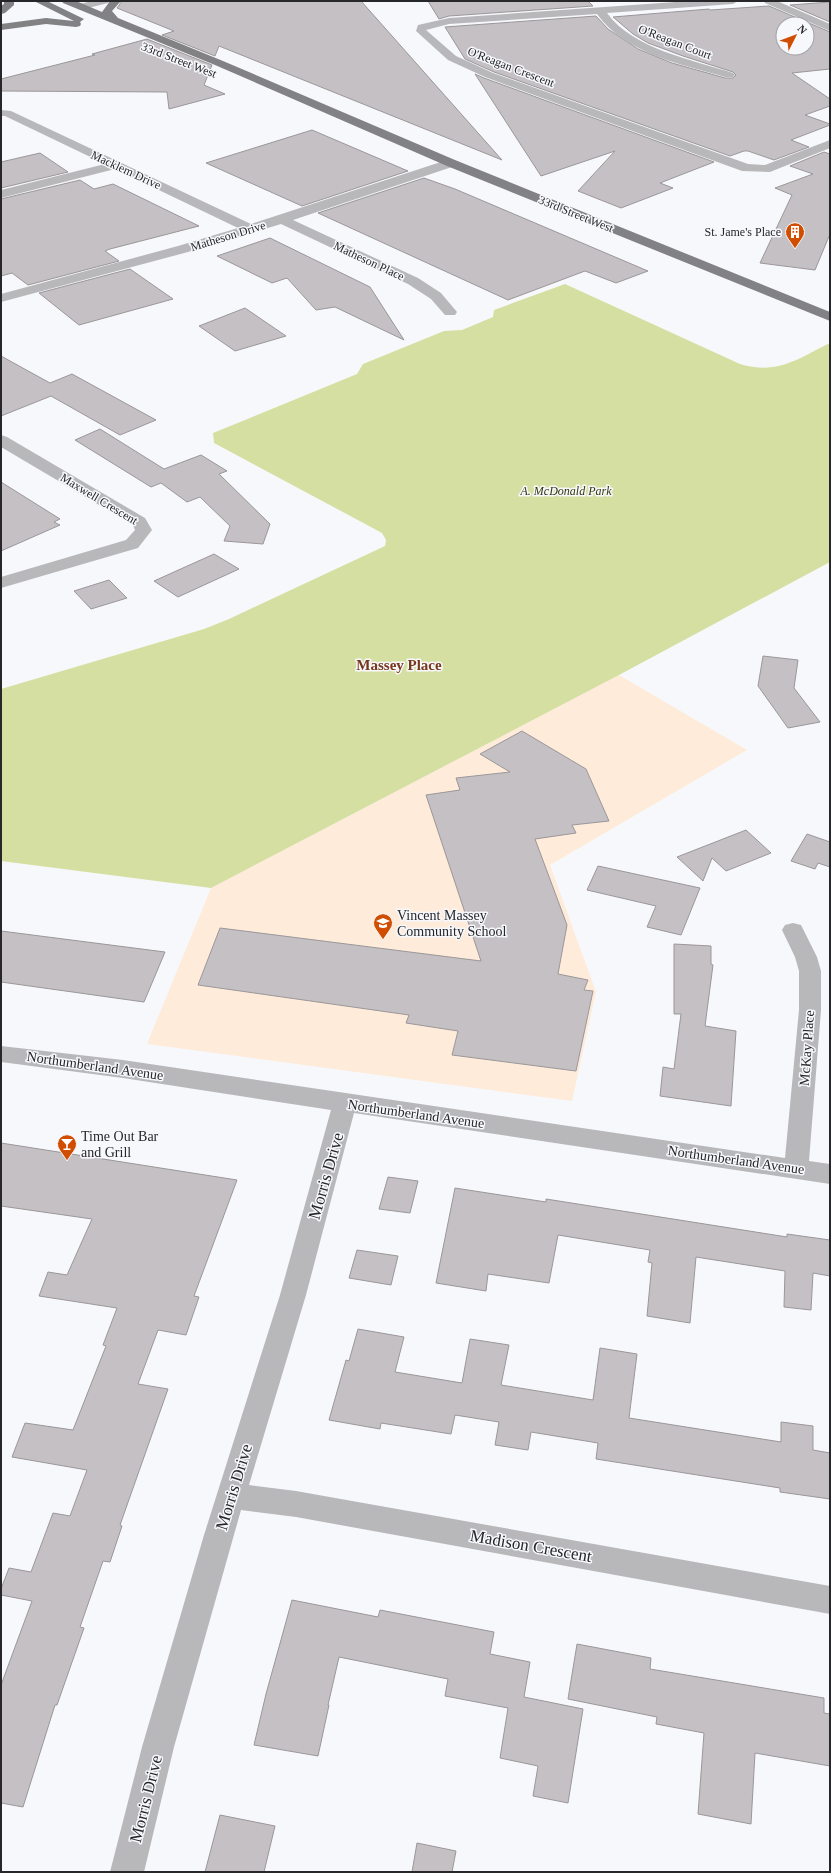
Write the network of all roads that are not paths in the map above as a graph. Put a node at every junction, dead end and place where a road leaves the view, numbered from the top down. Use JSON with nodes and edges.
{"nodes":[{"id":1,"x":9,"y":1,"type":"edge"},
{"id":2,"x":67,"y":1,"type":"edge"},
{"id":3,"x":104,"y":1,"type":"edge"},
{"id":4,"x":116,"y":1,"type":"edge"},
{"id":5,"x":733,"y":1,"type":"edge"},
{"id":6,"x":769,"y":1,"type":"edge"},
{"id":7,"x":41,"y":5,"type":"edge"},
{"id":8,"x":80,"y":7,"type":"junction"},
{"id":9,"x":600,"y":10,"type":"junction"},
{"id":10,"x":1,"y":11,"type":"edge"},
{"id":11,"x":62,"y":12,"type":"junction"},
{"id":12,"x":14,"y":13,"type":"dead end"},
{"id":13,"x":1,"y":16,"type":"edge"},
{"id":14,"x":116,"y":22,"type":"junction"},
{"id":15,"x":1,"y":26,"type":"edge"},
{"id":16,"x":830,"y":28,"type":"edge"},
{"id":17,"x":217,"y":74,"type":"dead end"},
{"id":18,"x":729,"y":75,"type":"dead end"},
{"id":19,"x":322,"y":109,"type":"junction"},
{"id":20,"x":1,"y":112,"type":"edge"},
{"id":21,"x":830,"y":144,"type":"edge"},
{"id":22,"x":451,"y":163,"type":"junction"},
{"id":23,"x":118,"y":165,"type":"junction"},
{"id":24,"x":1,"y":194,"type":"edge"},
{"id":25,"x":280,"y":219,"type":"junction"},
{"id":26,"x":250,"y":229,"type":"junction"},
{"id":27,"x":1,"y":298,"type":"edge"},
{"id":28,"x":450,"y":312,"type":"dead end"},
{"id":29,"x":830,"y":317,"type":"edge"},
{"id":30,"x":1,"y":440,"type":"edge"},
{"id":31,"x":1,"y":583,"type":"edge"},
{"id":32,"x":793,"y":930,"type":"dead end"},
{"id":33,"x":1,"y":1054,"type":"edge"},
{"id":34,"x":345,"y":1103,"type":"junction"},
{"id":35,"x":796,"y":1169,"type":"junction"},
{"id":36,"x":830,"y":1174,"type":"edge"},
{"id":37,"x":232,"y":1496,"type":"junction"},
{"id":38,"x":830,"y":1600,"type":"edge"},
{"id":39,"x":127,"y":1872,"type":"edge"}],
"edges":[{"from":1,"to":10,"type":"main road"},
{"from":2,"to":7,"type":"main road"},
{"from":2,"to":8,"type":"main road","name":"33rd Street West"},
{"from":3,"to":8,"type":"street"},
{"from":4,"to":14,"type":"main road"},
{"from":5,"to":9,"type":"street","name":"O'Reagan Crescent"},
{"from":6,"to":16,"type":"street"},
{"from":7,"to":11,"type":"main road"},
{"from":8,"to":11,"type":"main road"},
{"from":8,"to":14,"type":"main road","name":"33rd Street West"},
{"from":9,"to":18,"type":"street","name":"O'Reagan Court"},
{"from":9,"to":21,"type":"street","name":"O'Reagan Crescent"},
{"from":11,"to":15,"type":"main road"},
{"from":11,"to":15,"type":"main road"},
{"from":12,"to":13,"type":"main road"},
{"from":14,"to":19,"type":"main road","name":"33rd Street West"},
{"from":17,"to":19,"type":"main road","name":"33rd Street West"},
{"from":19,"to":22,"type":"main road","name":"33rd Street West"},
{"from":20,"to":23,"type":"street","name":"Macklem Drive"},
{"from":22,"to":25,"type":"street","name":"Matheson Drive"},
{"from":22,"to":29,"type":"main road","name":"33rd Street West"},
{"from":23,"to":24,"type":"street"},
{"from":23,"to":26,"type":"street","name":"Macklem Drive"},
{"from":25,"to":26,"type":"street","name":"Matheson Drive"},
{"from":25,"to":28,"type":"street","name":"Matheson Place"},
{"from":26,"to":27,"type":"street","name":"Matheson Drive"},
{"from":30,"to":31,"type":"street","name":"Maxwell Crescent"},
{"from":32,"to":35,"type":"street","name":"McKay Place"},
{"from":33,"to":34,"type":"street","name":"Northumberland Avenue"},
{"from":34,"to":35,"type":"street","name":"Northumberland Avenue"},
{"from":34,"to":37,"type":"street","name":"Morris Drive"},
{"from":35,"to":36,"type":"street","name":"Northumberland Avenue"},
{"from":37,"to":38,"type":"street","name":"Madison Crescent"},
{"from":37,"to":39,"type":"street","name":"Morris Drive"}]}
